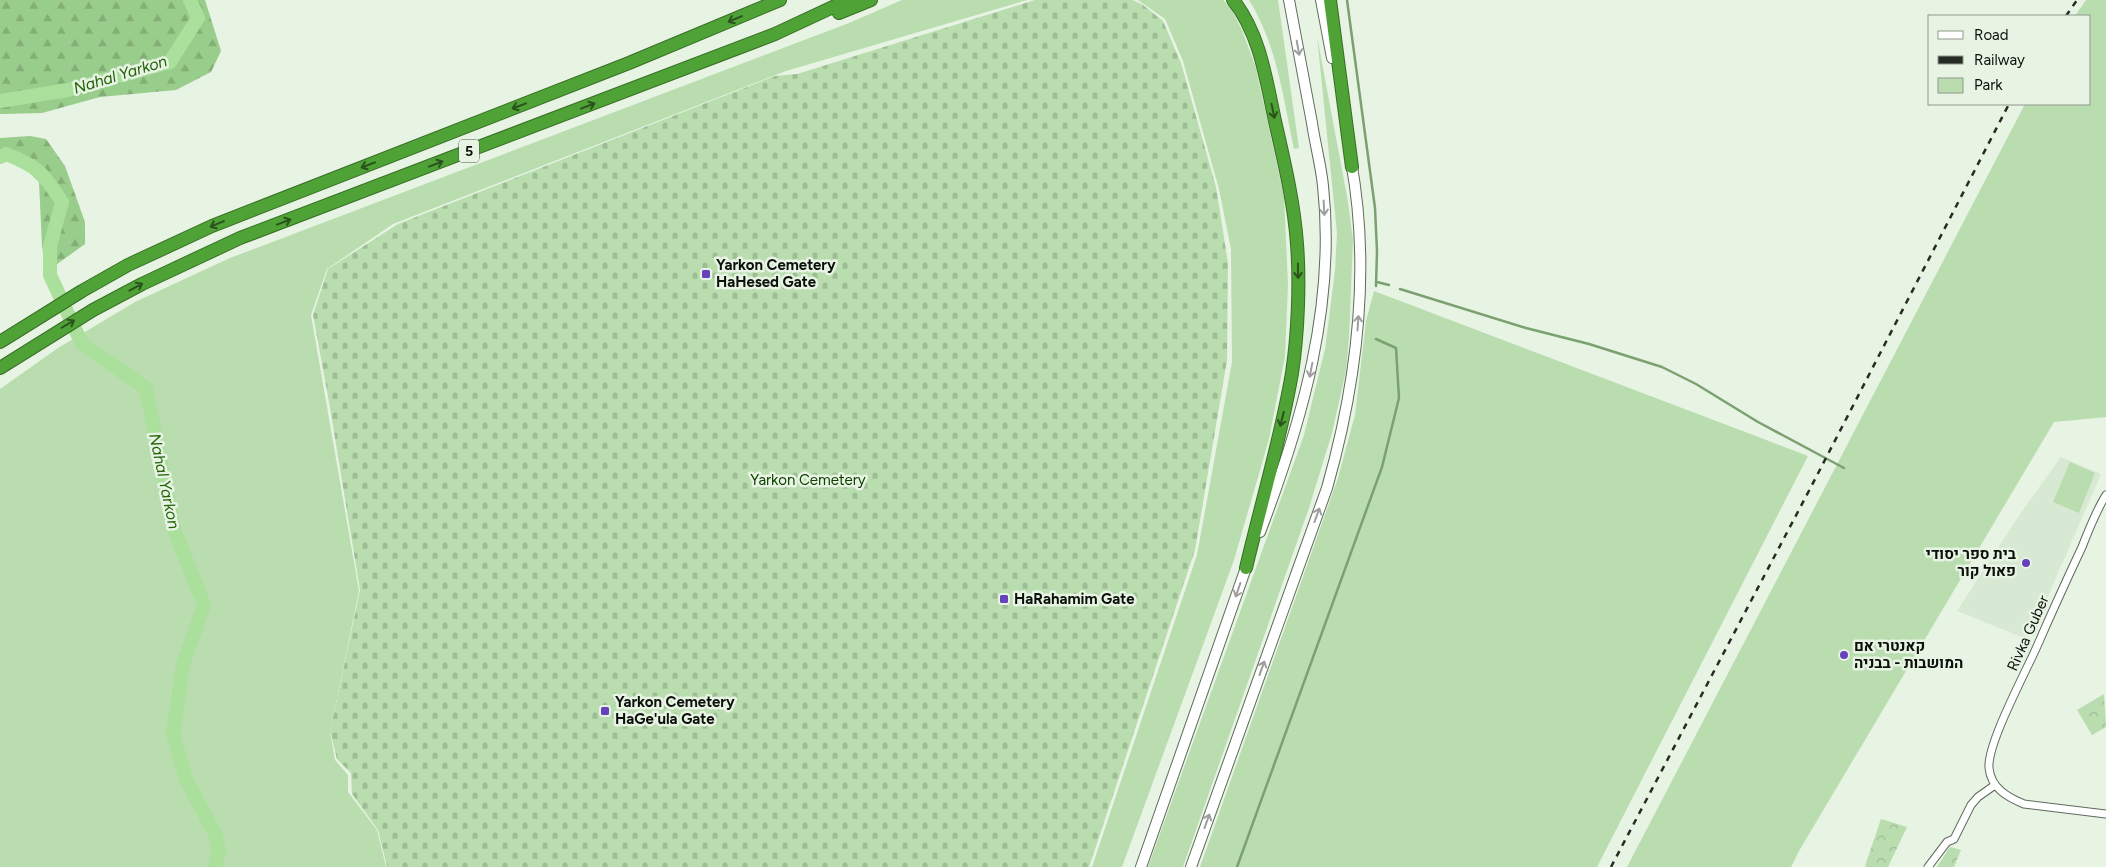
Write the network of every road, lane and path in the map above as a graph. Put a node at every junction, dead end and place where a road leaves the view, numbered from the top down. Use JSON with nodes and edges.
{"nodes":[{"id":1,"x":780,"y":0,"type":"edge"},
{"id":2,"x":848,"y":0,"type":"edge"},
{"id":3,"x":871,"y":0,"type":"edge"},
{"id":4,"x":1233,"y":0,"type":"edge"},
{"id":5,"x":1289,"y":0,"type":"edge"},
{"id":6,"x":1321,"y":0,"type":"edge"},
{"id":7,"x":1330,"y":0,"type":"edge"},
{"id":8,"x":774,"y":34,"type":"junction"},
{"id":9,"x":1352,"y":168,"type":"junction"},
{"id":10,"x":0,"y":342,"type":"edge"},
{"id":11,"x":0,"y":368,"type":"edge"},
{"id":12,"x":2106,"y":495,"type":"edge"},
{"id":13,"x":1246,"y":568,"type":"junction"},
{"id":14,"x":1995,"y":785,"type":"junction"},
{"id":15,"x":2106,"y":814,"type":"edge"},
{"id":16,"x":1141,"y":867,"type":"edge"},
{"id":17,"x":1191,"y":867,"type":"edge"},
{"id":18,"x":1928,"y":867,"type":"edge"}],
"edges":[{"from":1,"to":10,"type":"highway","number":"5","one_way":true},
{"from":2,"to":8,"type":"highway","number":"5"},
{"from":3,"to":8,"type":"highway"},
{"from":4,"to":13,"type":"highway","one_way":true},
{"from":5,"to":13,"type":"main road","one_way":true},
{"from":6,"to":9,"type":"main road"},
{"from":7,"to":9,"type":"highway"},
{"from":11,"to":8,"type":"highway","number":"5","one_way":true},
{"from":17,"to":9,"type":"main road","one_way":true},
{"from":12,"to":14,"type":"street","name":"Rivka Guber"},
{"from":13,"to":16,"type":"main road","one_way":true},
{"from":14,"to":15,"type":"street"},
{"from":14,"to":18,"type":"street"}]}
